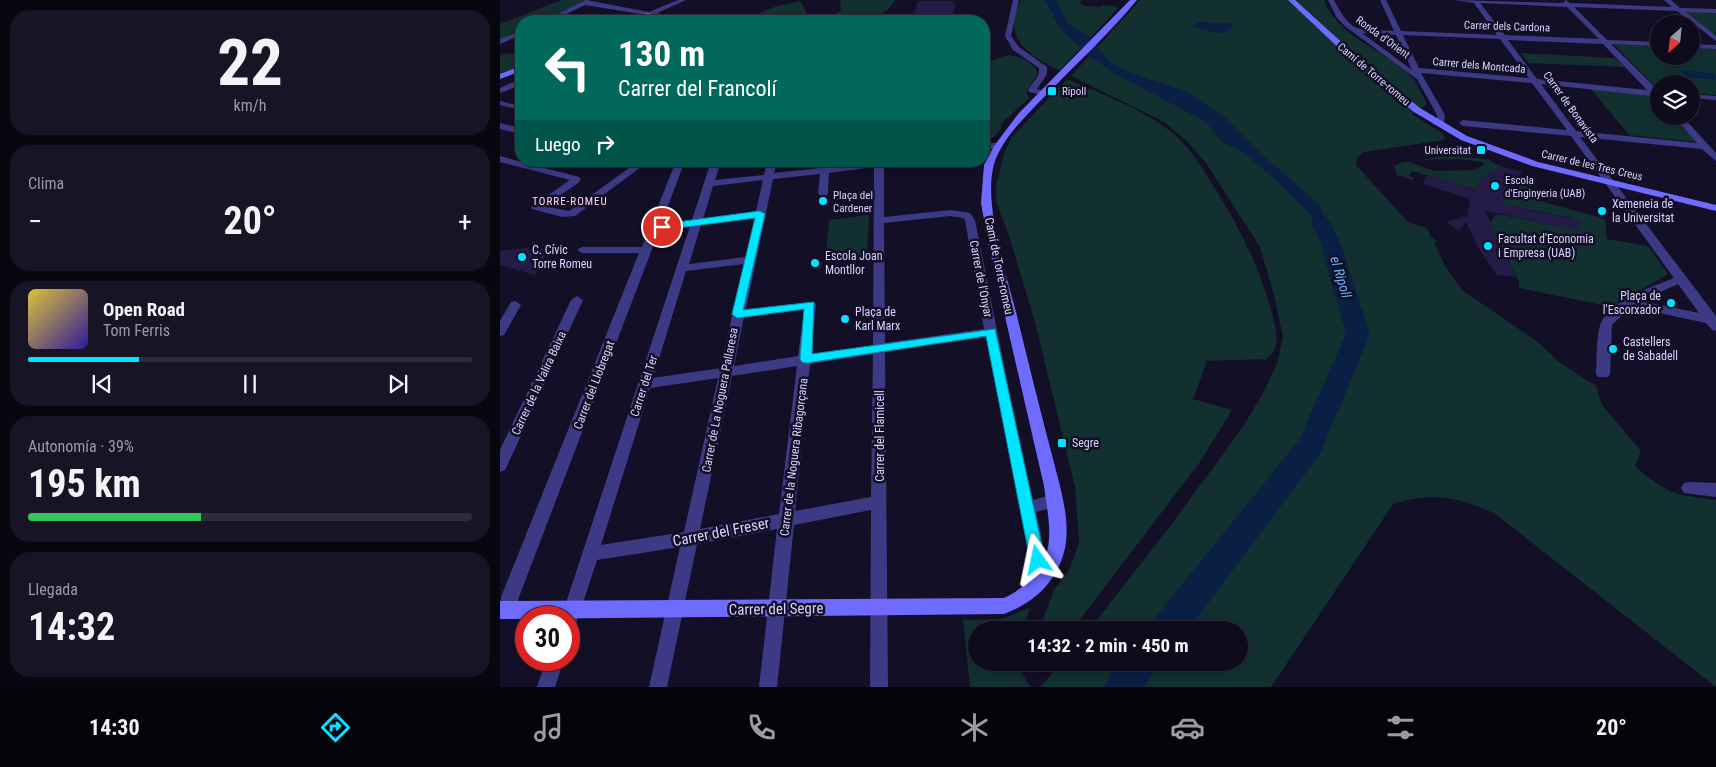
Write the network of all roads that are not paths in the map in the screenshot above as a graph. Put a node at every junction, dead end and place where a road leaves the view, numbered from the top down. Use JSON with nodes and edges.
{"nodes":[{"id":1,"x":683,"y":0,"type":"edge"},
{"id":2,"x":1016,"y":0,"type":"edge"},
{"id":3,"x":1134,"y":0,"type":"edge"},
{"id":4,"x":1291,"y":0,"type":"edge"},
{"id":5,"x":1331,"y":0,"type":"edge"},
{"id":6,"x":1384,"y":0,"type":"edge"},
{"id":7,"x":1457,"y":0,"type":"edge"},
{"id":8,"x":1476,"y":0,"type":"edge"},
{"id":9,"x":1666,"y":0,"type":"edge"},
{"id":10,"x":588,"y":2,"type":"edge"},
{"id":11,"x":1567,"y":2,"type":"edge"},
{"id":12,"x":1679,"y":10,"type":"junction"},
{"id":13,"x":1716,"y":11,"type":"edge"},
{"id":14,"x":649,"y":14,"type":"junction"},
{"id":15,"x":560,"y":15,"type":"edge"},
{"id":16,"x":654,"y":15,"type":"edge"},
{"id":17,"x":1355,"y":32,"type":"junction"},
{"id":18,"x":1400,"y":33,"type":"junction"},
{"id":19,"x":515,"y":36,"type":"edge"},
{"id":20,"x":1504,"y":37,"type":"junction"},
{"id":21,"x":1716,"y":39,"type":"edge"},
{"id":22,"x":500,"y":42,"type":"edge"},
{"id":23,"x":1606,"y":42,"type":"junction"},
{"id":24,"x":1650,"y":44,"type":"edge"},
{"id":25,"x":1700,"y":46,"type":"edge"},
{"id":26,"x":1716,"y":47,"type":"edge"},
{"id":27,"x":1396,"y":61,"type":"junction"},
{"id":28,"x":1415,"y":66,"type":"junction"},
{"id":29,"x":515,"y":71,"type":"edge"},
{"id":30,"x":500,"y":77,"type":"edge"},
{"id":31,"x":1536,"y":81,"type":"junction"},
{"id":32,"x":515,"y":85,"type":"edge"},
{"id":33,"x":1650,"y":87,"type":"edge"},
{"id":34,"x":1426,"y":88,"type":"junction"},
{"id":35,"x":500,"y":91,"type":"edge"},
{"id":36,"x":1046,"y":91,"type":"junction"},
{"id":37,"x":1650,"y":93,"type":"edge"},
{"id":38,"x":1700,"y":97,"type":"edge"},
{"id":39,"x":1716,"y":98,"type":"edge"},
{"id":40,"x":500,"y":103,"type":"edge"},
{"id":41,"x":515,"y":107,"type":"edge"},
{"id":42,"x":1436,"y":123,"type":"junction"},
{"id":43,"x":1463,"y":123,"type":"dead end"},
{"id":44,"x":1685,"y":125,"type":"edge"},
{"id":45,"x":501,"y":127,"type":"edge"},
{"id":46,"x":515,"y":130,"type":"edge"},
{"id":47,"x":1574,"y":132,"type":"junction"},
{"id":48,"x":1464,"y":138,"type":"joint"},
{"id":49,"x":990,"y":146,"type":"edge"},
{"id":50,"x":998,"y":146,"type":"junction"},
{"id":51,"x":1704,"y":146,"type":"junction"},
{"id":52,"x":1716,"y":158,"type":"edge"},
{"id":53,"x":500,"y":159,"type":"edge"},
{"id":54,"x":515,"y":163,"type":"edge"},
{"id":55,"x":990,"y":163,"type":"edge"},
{"id":56,"x":530,"y":167,"type":"edge"},
{"id":57,"x":637,"y":167,"type":"edge"},
{"id":58,"x":679,"y":167,"type":"edge"},
{"id":59,"x":714,"y":167,"type":"edge"},
{"id":60,"x":771,"y":167,"type":"edge"},
{"id":61,"x":819,"y":167,"type":"edge"},
{"id":62,"x":825,"y":167,"type":"edge"},
{"id":63,"x":880,"y":167,"type":"edge"},
{"id":64,"x":989,"y":167,"type":"edge"},
{"id":65,"x":769,"y":176,"type":"junction"},
{"id":66,"x":1609,"y":181,"type":"junction"},
{"id":67,"x":709,"y":184,"type":"junction"},
{"id":68,"x":822,"y":194,"type":"dead end"},
{"id":69,"x":1716,"y":208,"type":"edge"},
{"id":70,"x":760,"y":214,"type":"junction"},
{"id":71,"x":879,"y":221,"type":"junction"},
{"id":72,"x":697,"y":223,"type":"junction"},
{"id":73,"x":655,"y":228,"type":"junction"},
{"id":74,"x":582,"y":250,"type":"dead end"},
{"id":75,"x":646,"y":250,"type":"junction"},
{"id":76,"x":750,"y":260,"type":"junction"},
{"id":77,"x":682,"y":268,"type":"junction"},
{"id":78,"x":1680,"y":279,"type":"junction"},
{"id":79,"x":577,"y":300,"type":"dead end"},
{"id":80,"x":1631,"y":302,"type":"junction"},
{"id":81,"x":515,"y":305,"type":"dead end"},
{"id":82,"x":737,"y":314,"type":"junction"},
{"id":83,"x":1714,"y":322,"type":"edge"},
{"id":84,"x":500,"y":332,"type":"edge"},
{"id":85,"x":991,"y":332,"type":"junction"},
{"id":86,"x":879,"y":348,"type":"junction"},
{"id":87,"x":806,"y":359,"type":"junction"},
{"id":88,"x":725,"y":372,"type":"junction"},
{"id":89,"x":1603,"y":374,"type":"dead end"},
{"id":90,"x":645,"y":384,"type":"junction"},
{"id":91,"x":500,"y":466,"type":"edge"},
{"id":92,"x":1689,"y":488,"type":"dead end"},
{"id":93,"x":1716,"y":490,"type":"edge"},
{"id":94,"x":1054,"y":501,"type":"junction"},
{"id":95,"x":880,"y":502,"type":"junction"},
{"id":96,"x":1026,"y":508,"type":"junction"},
{"id":97,"x":787,"y":519,"type":"junction"},
{"id":98,"x":692,"y":538,"type":"junction"},
{"id":99,"x":590,"y":554,"type":"junction"},
{"id":100,"x":1042,"y":578,"type":"junction"},
{"id":101,"x":573,"y":606,"type":"edge"},
{"id":102,"x":879,"y":608,"type":"junction"},
{"id":103,"x":776,"y":609,"type":"junction"},
{"id":104,"x":504,"y":610,"type":"edge"},
{"id":105,"x":676,"y":610,"type":"junction"},
{"id":106,"x":580,"y":615,"type":"edge"},
{"id":107,"x":551,"y":671,"type":"edge"},
{"id":108,"x":546,"y":687,"type":"edge"},
{"id":109,"x":658,"y":687,"type":"edge"},
{"id":110,"x":768,"y":687,"type":"edge"},
{"id":111,"x":879,"y":687,"type":"edge"}],
"edges":[{"from":1,"to":14,"type":"street"},
{"from":2,"to":36,"type":"street"},
{"from":3,"to":36,"type":"street","name":"Camí de Torre-romeu"},
{"from":4,"to":42,"type":"street","name":"Camí de Torre-romeu"},
{"from":5,"to":17,"type":"street","name":"Ronda d'Orient"},
{"from":6,"to":18,"type":"street"},
{"from":7,"to":8,"type":"street"},
{"from":8,"to":11,"type":"street"},
{"from":8,"to":20,"type":"street","name":"Carrer de Bonavista"},
{"from":9,"to":12,"type":"street"},
{"from":10,"to":14,"type":"street"},
{"from":10,"to":15,"type":"street"},
{"from":11,"to":12,"type":"street"},
{"from":11,"to":23,"type":"street"},
{"from":12,"to":13,"type":"street"},
{"from":12,"to":21,"type":"street"},
{"from":14,"to":16,"type":"street"},
{"from":17,"to":18,"type":"street","name":"Carrer dels Cardona"},
{"from":17,"to":27,"type":"street","name":"Ronda d'Orient"},
{"from":18,"to":20,"type":"street","name":"Carrer dels Cardona"},
{"from":18,"to":28,"type":"street"},
{"from":19,"to":22,"type":"street"},
{"from":20,"to":23,"type":"street","name":"Carrer dels Cardona"},
{"from":20,"to":31,"type":"street","name":"Carrer de Bonavista"},
{"from":23,"to":24,"type":"street","name":"Carrer dels Cardona"},
{"from":23,"to":33,"type":"street"},
{"from":25,"to":26,"type":"street"},
{"from":27,"to":28,"type":"street","name":"Carrer dels Montcada"},
{"from":27,"to":34,"type":"street","name":"Ronda d'Orient"},
{"from":28,"to":31,"type":"street","name":"Carrer dels Montcada"},
{"from":28,"to":34,"type":"street"},
{"from":29,"to":30,"type":"street"},
{"from":31,"to":37,"type":"street","name":"Carrer dels Montcada"},
{"from":31,"to":47,"type":"street","name":"Carrer de Bonavista"},
{"from":32,"to":35,"type":"street"},
{"from":34,"to":42,"type":"street"},
{"from":36,"to":50,"type":"street","name":"Camí de Torre-romeu"},
{"from":38,"to":39,"type":"street"},
{"from":40,"to":41,"type":"street"},
{"from":42,"to":48,"type":"street","name":"Camí de Torre-romeu"},
{"from":43,"to":47,"type":"street"},
{"from":44,"to":51,"type":"street"},
{"from":45,"to":46,"type":"street"},
{"from":47,"to":51,"type":"street"},
{"from":47,"to":66,"type":"street","name":"Carrer de Bonavista"},
{"from":48,"to":66,"type":"street","name":"Carrer de les Tres Creus"},
{"from":49,"to":50,"type":"street"},
{"from":50,"to":55,"type":"street","name":"Camí de Torre-romeu"},
{"from":51,"to":52,"type":"street"},
{"from":53,"to":54,"type":"street"},
{"from":56,"to":57,"type":"street"},
{"from":58,"to":73,"type":"street","name":"Carrer del Llobregat"},
{"from":59,"to":67,"type":"street","name":"Carrer del Ter"},
{"from":60,"to":65,"type":"street","name":"Carrer de La Noguera Pallaresa"},
{"from":61,"to":65,"type":"street"},
{"from":62,"to":68,"type":"street"},
{"from":63,"to":71,"type":"street","name":"Carrer del Flamicell"},
{"from":64,"to":94,"type":"street","name":"Camí de Torre-romeu"},
{"from":65,"to":67,"type":"street"},
{"from":65,"to":70,"type":"street","name":"Carrer de La Noguera Pallaresa"},
{"from":66,"to":69,"type":"street","name":"Carrer de les Tres Creus"},
{"from":66,"to":78,"type":"street","name":"Carrer de Bonavista"},
{"from":67,"to":72,"type":"street","name":"Carrer del Ter"},
{"from":70,"to":72,"type":"street"},
{"from":70,"to":76,"type":"street","name":"Carrer de La Noguera Pallaresa"},
{"from":71,"to":85,"type":"street","name":"Carrer de l'Onyar"},
{"from":71,"to":86,"type":"street","name":"Carrer del Flamicell"},
{"from":72,"to":73,"type":"street"},
{"from":72,"to":77,"type":"street","name":"Carrer del Ter"},
{"from":73,"to":75,"type":"street","name":"Carrer del Llobregat"},
{"from":74,"to":75,"type":"street"},
{"from":75,"to":104,"type":"street","name":"Carrer del Llobregat"},
{"from":76,"to":77,"type":"street"},
{"from":76,"to":82,"type":"street","name":"Carrer de La Noguera Pallaresa"},
{"from":77,"to":90,"type":"street","name":"Carrer del Ter"},
{"from":78,"to":80,"type":"street"},
{"from":78,"to":83,"type":"street","name":"Carrer de Bonavista"},
{"from":79,"to":91,"type":"street","name":"Carrer de la Valira Baixa"},
{"from":80,"to":83,"type":"street"},
{"from":80,"to":89,"type":"street"},
{"from":81,"to":84,"type":"street"},
{"from":82,"to":87,"type":"street","name":"Carrer de la Noguera Ribagorçana"},
{"from":82,"to":88,"type":"street","name":"Carrer de La Noguera Pallaresa"},
{"from":85,"to":86,"type":"street"},
{"from":85,"to":96,"type":"street","name":"Carrer de l'Onyar"},
{"from":86,"to":87,"type":"street"},
{"from":86,"to":95,"type":"street","name":"Carrer del Flamicell"},
{"from":87,"to":88,"type":"street"},
{"from":87,"to":97,"type":"street","name":"Carrer de la Noguera Ribagorçana"},
{"from":88,"to":90,"type":"street"},
{"from":88,"to":98,"type":"street","name":"Carrer de La Noguera Pallaresa"},
{"from":90,"to":99,"type":"street","name":"Carrer del Ter"},
{"from":92,"to":93,"type":"street"},
{"from":94,"to":96,"type":"street"},
{"from":94,"to":100,"type":"street","name":"Camí de Torre-romeu"},
{"from":95,"to":97,"type":"street","name":"Carrer del Freser"},
{"from":95,"to":102,"type":"street","name":"Carrer del Flamicell"},
{"from":96,"to":100,"type":"street","name":"Carrer de l'Onyar"},
{"from":97,"to":98,"type":"street","name":"Carrer del Freser"},
{"from":97,"to":103,"type":"street","name":"Carrer de la Noguera Ribagorçana"},
{"from":98,"to":99,"type":"street","name":"Carrer del Freser"},
{"from":98,"to":105,"type":"street","name":"Carrer de La Noguera Pallaresa"},
{"from":99,"to":101,"type":"street","name":"Carrer del Ter"},
{"from":100,"to":102,"type":"street","name":"Carrer del Segre"},
{"from":102,"to":103,"type":"street","name":"Carrer del Segre"},
{"from":102,"to":111,"type":"street","name":"Carrer del Flamicell"},
{"from":103,"to":105,"type":"street","name":"Carrer del Segre"},
{"from":103,"to":110,"type":"street","name":"Carrer de la Noguera Ribagorçana"},
{"from":105,"to":106,"type":"street","name":"Carrer del Segre"},
{"from":105,"to":109,"type":"street","name":"Carrer de La Noguera Pallaresa"},
{"from":107,"to":108,"type":"street"}]}
